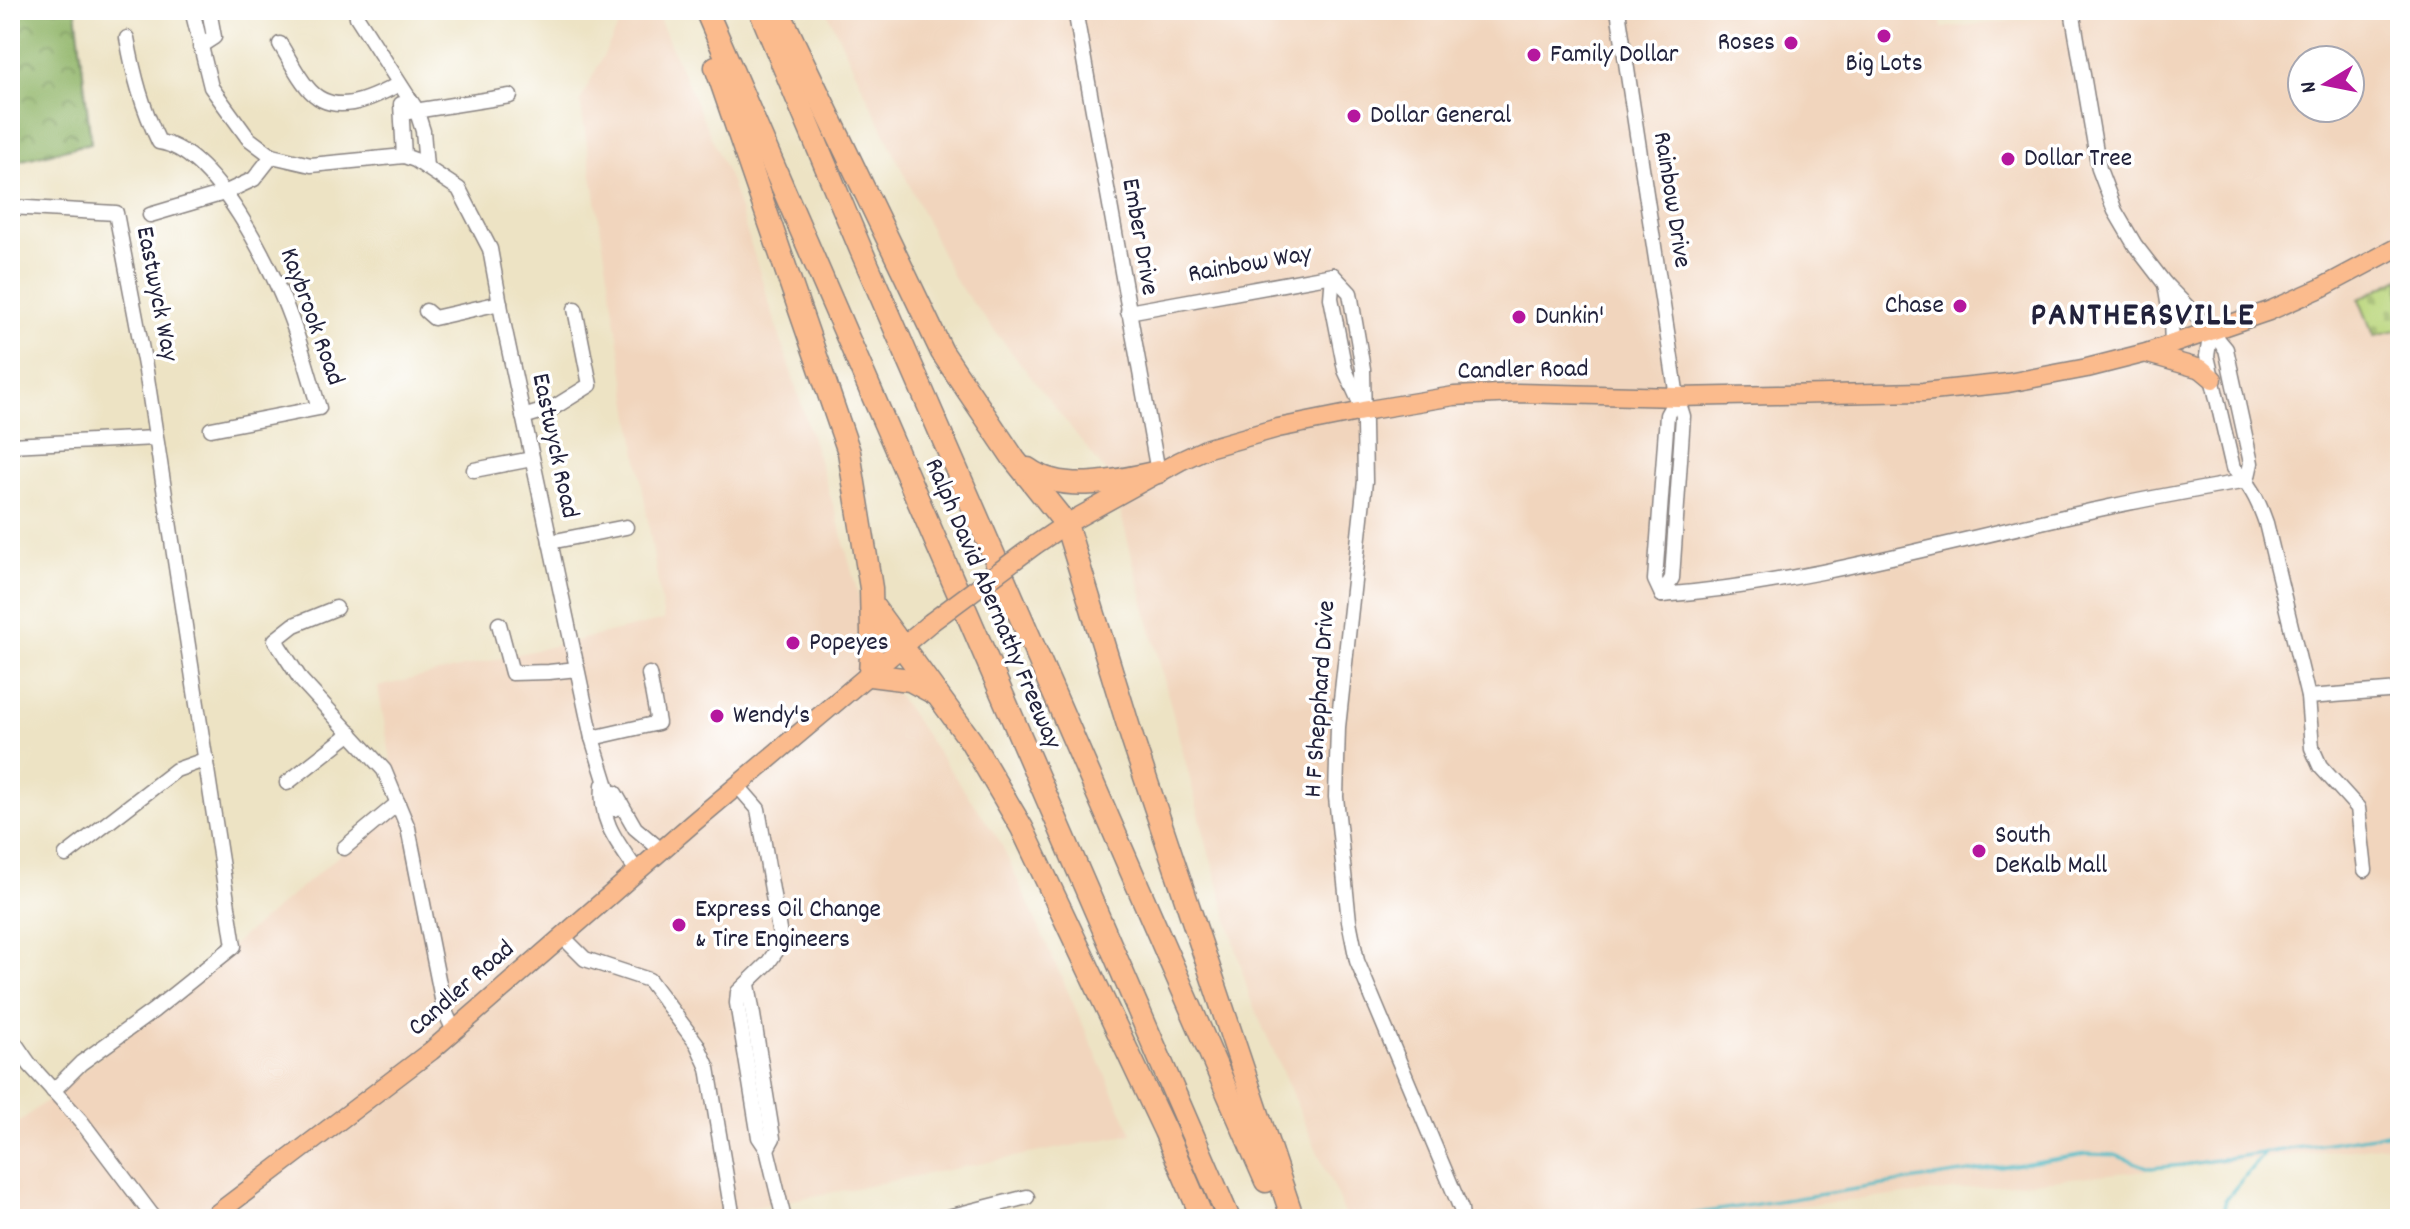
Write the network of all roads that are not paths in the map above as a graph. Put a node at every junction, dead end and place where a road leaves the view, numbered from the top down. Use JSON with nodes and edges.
{"nodes":[{"id":1,"x":192,"y":10,"type":"edge"},
{"id":2,"x":209,"y":10,"type":"edge"},
{"id":3,"x":356,"y":10,"type":"edge"},
{"id":4,"x":695,"y":10,"type":"edge"},
{"id":5,"x":706,"y":10,"type":"edge"},
{"id":6,"x":760,"y":10,"type":"edge"},
{"id":7,"x":778,"y":10,"type":"edge"},
{"id":8,"x":1075,"y":10,"type":"edge"},
{"id":9,"x":1618,"y":10,"type":"edge"},
{"id":10,"x":2072,"y":10,"type":"edge"},
{"id":11,"x":127,"y":38,"type":"dead end"},
{"id":12,"x":280,"y":44,"type":"dead end"},
{"id":13,"x":200,"y":46,"type":"junction"},
{"id":14,"x":399,"y":84,"type":"junction"},
{"id":15,"x":510,"y":96,"type":"dead end"},
{"id":16,"x":409,"y":111,"type":"junction"},
{"id":17,"x":272,"y":156,"type":"junction"},
{"id":18,"x":404,"y":156,"type":"junction"},
{"id":19,"x":426,"y":167,"type":"junction"},
{"id":20,"x":224,"y":193,"type":"junction"},
{"id":21,"x":10,"y":207,"type":"edge"},
{"id":22,"x":150,"y":215,"type":"dead end"},
{"id":23,"x":2400,"y":246,"type":"edge"},
{"id":24,"x":2165,"y":284,"type":"junction"},
{"id":25,"x":500,"y":303,"type":"junction"},
{"id":26,"x":575,"y":309,"type":"dead end"},
{"id":27,"x":426,"y":311,"type":"dead end"},
{"id":28,"x":1128,"y":312,"type":"junction"},
{"id":29,"x":2211,"y":331,"type":"junction"},
{"id":30,"x":2172,"y":344,"type":"junction"},
{"id":31,"x":2146,"y":353,"type":"junction"},
{"id":32,"x":2213,"y":379,"type":"junction"},
{"id":33,"x":1677,"y":397,"type":"junction"},
{"id":34,"x":1363,"y":411,"type":"junction"},
{"id":35,"x":523,"y":417,"type":"junction"},
{"id":36,"x":211,"y":429,"type":"dead end"},
{"id":37,"x":156,"y":438,"type":"junction"},
{"id":38,"x":10,"y":445,"type":"edge"},
{"id":39,"x":532,"y":459,"type":"junction"},
{"id":40,"x":1014,"y":459,"type":"junction"},
{"id":41,"x":474,"y":470,"type":"dead end"},
{"id":42,"x":1158,"y":472,"type":"junction"},
{"id":43,"x":2247,"y":481,"type":"junction"},
{"id":44,"x":1066,"y":524,"type":"junction"},
{"id":45,"x":626,"y":527,"type":"dead end"},
{"id":46,"x":550,"y":542,"type":"junction"},
{"id":47,"x":872,"y":605,"type":"junction"},
{"id":48,"x":336,"y":608,"type":"dead end"},
{"id":49,"x":499,"y":624,"type":"dead end"},
{"id":50,"x":902,"y":648,"type":"junction"},
{"id":51,"x":577,"y":669,"type":"junction"},
{"id":52,"x":649,"y":674,"type":"dead end"},
{"id":53,"x":870,"y":675,"type":"junction"},
{"id":54,"x":2400,"y":690,"type":"edge"},
{"id":55,"x":936,"y":694,"type":"junction"},
{"id":56,"x":2308,"y":697,"type":"junction"},
{"id":57,"x":351,"y":733,"type":"junction"},
{"id":58,"x":592,"y":738,"type":"junction"},
{"id":59,"x":207,"y":759,"type":"junction"},
{"id":60,"x":604,"y":780,"type":"junction"},
{"id":61,"x":287,"y":783,"type":"dead end"},
{"id":62,"x":737,"y":785,"type":"junction"},
{"id":63,"x":398,"y":803,"type":"junction"},
{"id":64,"x":615,"y":813,"type":"junction"},
{"id":65,"x":344,"y":848,"type":"dead end"},
{"id":66,"x":661,"y":850,"type":"junction"},
{"id":67,"x":66,"y":855,"type":"dead end"},
{"id":68,"x":2365,"y":870,"type":"dead end"},
{"id":69,"x":637,"y":871,"type":"junction"},
{"id":70,"x":562,"y":936,"type":"junction"},
{"id":71,"x":454,"y":1031,"type":"junction"},
{"id":72,"x":10,"y":1036,"type":"edge"},
{"id":73,"x":53,"y":1091,"type":"junction"},
{"id":74,"x":1027,"y":1197,"type":"dead end"},
{"id":75,"x":1462,"y":1214,"type":"edge"},
{"id":76,"x":155,"y":1219,"type":"edge"},
{"id":77,"x":210,"y":1219,"type":"edge"},
{"id":78,"x":733,"y":1219,"type":"edge"},
{"id":79,"x":784,"y":1219,"type":"edge"},
{"id":80,"x":940,"y":1219,"type":"edge"},
{"id":81,"x":1203,"y":1219,"type":"edge"},
{"id":82,"x":1229,"y":1219,"type":"edge"},
{"id":83,"x":1282,"y":1219,"type":"edge"},
{"id":84,"x":1293,"y":1219,"type":"edge"}],
"edges":[{"from":1,"to":13,"type":"street"},
{"from":2,"to":13,"type":"street"},
{"from":3,"to":14,"type":"street"},
{"from":4,"to":47,"type":"highway"},
{"from":5,"to":82,"type":"highway","name":"Ralph David Abernathy Freeway"},
{"from":6,"to":83,"type":"highway","name":"Ralph David Abernathy Freeway"},
{"from":7,"to":40,"type":"highway"},
{"from":8,"to":28,"type":"street","name":"Ember Drive"},
{"from":9,"to":33,"type":"street","name":"Rainbow Drive"},
{"from":10,"to":24,"type":"street"},
{"from":11,"to":20,"type":"street","name":"Kaybrook Road"},
{"from":12,"to":14,"type":"street"},
{"from":13,"to":17,"type":"street"},
{"from":14,"to":16,"type":"street"},
{"from":15,"to":16,"type":"street"},
{"from":16,"to":18,"type":"street"},
{"from":16,"to":19,"type":"street"},
{"from":17,"to":18,"type":"street"},
{"from":17,"to":20,"type":"street","name":"Eastwyck Way"},
{"from":18,"to":19,"type":"street","name":"Eastwyck Road"},
{"from":19,"to":25,"type":"street","name":"Eastwyck Road"},
{"from":20,"to":22,"type":"street","name":"Eastwyck Way"},
{"from":20,"to":36,"type":"street","name":"Kaybrook Road"},
{"from":21,"to":37,"type":"street","name":"Eastwyck Way"},
{"from":23,"to":29,"type":"main road","name":"Candler Road"},
{"from":24,"to":29,"type":"street"},
{"from":24,"to":30,"type":"street"},
{"from":25,"to":27,"type":"street"},
{"from":25,"to":35,"type":"street","name":"Eastwyck Road"},
{"from":26,"to":35,"type":"street"},
{"from":28,"to":34,"type":"street","name":"Rainbow Way"},
{"from":28,"to":42,"type":"street","name":"Ember Drive"},
{"from":29,"to":30,"type":"main road","name":"Candler Road"},
{"from":29,"to":32,"type":"street"},
{"from":29,"to":43,"type":"street"},
{"from":30,"to":31,"type":"main road","name":"Candler Road"},
{"from":31,"to":32,"type":"main road"},
{"from":31,"to":33,"type":"main road","name":"Candler Road"},
{"from":32,"to":43,"type":"street"},
{"from":33,"to":34,"type":"main road","name":"Candler Road"},
{"from":33,"to":43,"type":"street","name":"Rainbow Drive"},
{"from":34,"to":42,"type":"main road","name":"Candler Road"},
{"from":34,"to":75,"type":"street","name":"H F Shepphard Drive"},
{"from":35,"to":39,"type":"street","name":"Eastwyck Road"},
{"from":37,"to":38,"type":"street"},
{"from":37,"to":59,"type":"street","name":"Eastwyck Way"},
{"from":39,"to":41,"type":"street"},
{"from":39,"to":46,"type":"street","name":"Eastwyck Road"},
{"from":40,"to":42,"type":"highway"},
{"from":40,"to":44,"type":"highway"},
{"from":42,"to":44,"type":"main road","name":"Candler Road"},
{"from":43,"to":56,"type":"street"},
{"from":44,"to":50,"type":"main road","name":"Candler Road","bridge":true},
{"from":44,"to":84,"type":"highway"},
{"from":45,"to":46,"type":"street"},
{"from":46,"to":51,"type":"street","name":"Eastwyck Road"},
{"from":47,"to":50,"type":"highway"},
{"from":47,"to":53,"type":"highway"},
{"from":48,"to":57,"type":"street"},
{"from":49,"to":51,"type":"street"},
{"from":50,"to":53,"type":"main road","name":"Candler Road"},
{"from":50,"to":55,"type":"highway"},
{"from":51,"to":58,"type":"street","name":"Eastwyck Road"},
{"from":52,"to":58,"type":"street"},
{"from":53,"to":55,"type":"highway"},
{"from":53,"to":62,"type":"main road","name":"Candler Road"},
{"from":54,"to":56,"type":"street"},
{"from":55,"to":81,"type":"highway"},
{"from":56,"to":68,"type":"street"},
{"from":57,"to":61,"type":"street"},
{"from":57,"to":63,"type":"street"},
{"from":58,"to":60,"type":"street","name":"Eastwyck Road"},
{"from":59,"to":67,"type":"street"},
{"from":59,"to":73,"type":"street","name":"Eastwyck Way"},
{"from":60,"to":64,"type":"street","name":"Eastwyck Road"},
{"from":60,"to":64,"type":"street","name":"Eastwyck Road"},
{"from":62,"to":66,"type":"main road","name":"Candler Road"},
{"from":62,"to":79,"type":"street"},
{"from":63,"to":65,"type":"street"},
{"from":63,"to":71,"type":"street"},
{"from":64,"to":66,"type":"street","name":"Eastwyck Road"},
{"from":64,"to":69,"type":"street","name":"Eastwyck Road"},
{"from":66,"to":69,"type":"main road","name":"Candler Road"},
{"from":69,"to":70,"type":"main road","name":"Candler Road"},
{"from":70,"to":71,"type":"main road","name":"Candler Road"},
{"from":70,"to":78,"type":"street"},
{"from":71,"to":77,"type":"main road","name":"Candler Road"},
{"from":72,"to":73,"type":"street"},
{"from":73,"to":76,"type":"street"},
{"from":74,"to":80,"type":"street"}]}
